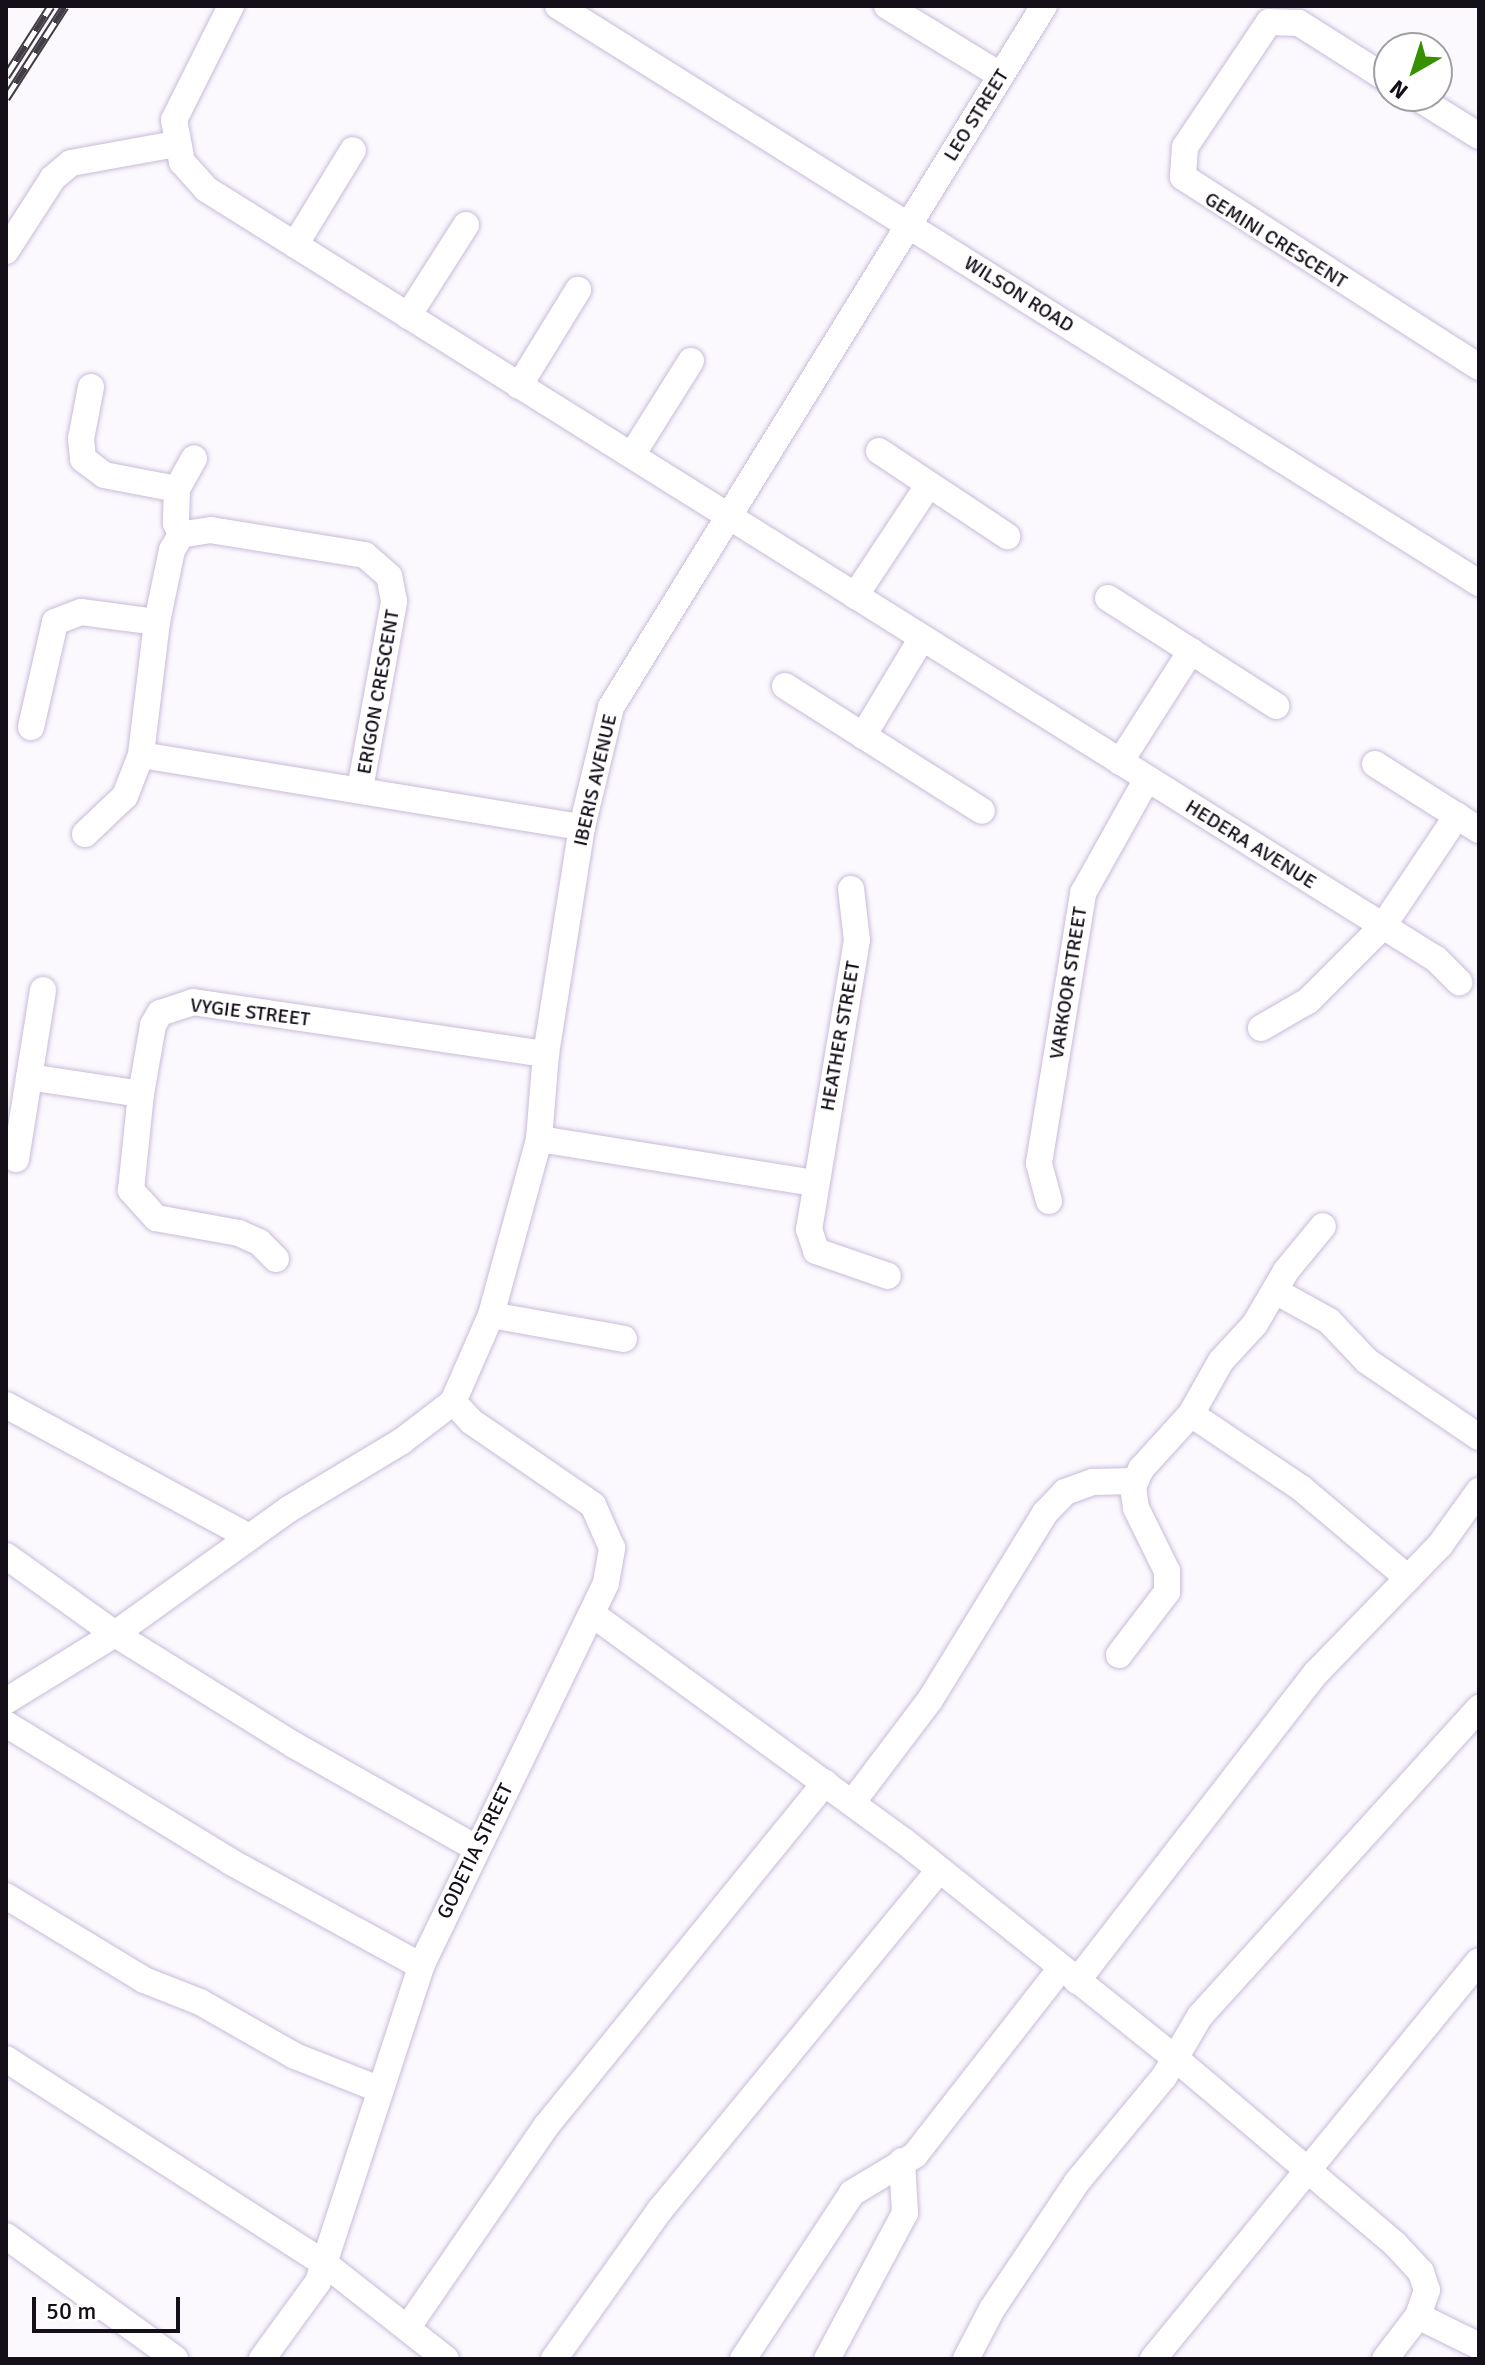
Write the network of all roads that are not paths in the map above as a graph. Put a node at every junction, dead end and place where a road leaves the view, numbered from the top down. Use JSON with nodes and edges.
{"nodes":[{"id":1,"x":231,"y":6,"type":"edge"},
{"id":2,"x":558,"y":6,"type":"edge"},
{"id":3,"x":887,"y":6,"type":"edge"},
{"id":4,"x":1044,"y":6,"type":"edge"},
{"id":5,"x":1373,"y":70,"type":"edge"},
{"id":6,"x":1000,"y":75,"type":"junction"},
{"id":7,"x":1441,"y":112,"type":"edge"},
{"id":8,"x":1479,"y":136,"type":"edge"},
{"id":9,"x":176,"y":144,"type":"junction"},
{"id":10,"x":353,"y":150,"type":"dead end"},
{"id":11,"x":907,"y":224,"type":"junction"},
{"id":12,"x":466,"y":225,"type":"dead end"},
{"id":13,"x":295,"y":245,"type":"junction"},
{"id":14,"x":6,"y":251,"type":"edge"},
{"id":15,"x":578,"y":290,"type":"dead end"},
{"id":16,"x":408,"y":316,"type":"junction"},
{"id":17,"x":691,"y":361,"type":"dead end"},
{"id":18,"x":1479,"y":367,"type":"edge"},
{"id":19,"x":519,"y":386,"type":"junction"},
{"id":20,"x":91,"y":387,"type":"dead end"},
{"id":21,"x":879,"y":451,"type":"dead end"},
{"id":22,"x":632,"y":455,"type":"junction"},
{"id":23,"x":194,"y":458,"type":"dead end"},
{"id":24,"x":929,"y":484,"type":"junction"},
{"id":25,"x":177,"y":489,"type":"junction"},
{"id":26,"x":726,"y":515,"type":"junction"},
{"id":27,"x":181,"y":535,"type":"junction"},
{"id":28,"x":1007,"y":536,"type":"dead end"},
{"id":29,"x":1479,"y":583,"type":"edge"},
{"id":30,"x":855,"y":596,"type":"junction"},
{"id":31,"x":1108,"y":598,"type":"dead end"},
{"id":32,"x":157,"y":622,"type":"junction"},
{"id":33,"x":922,"y":638,"type":"junction"},
{"id":34,"x":1191,"y":651,"type":"junction"},
{"id":35,"x":785,"y":686,"type":"dead end"},
{"id":36,"x":1276,"y":706,"type":"dead end"},
{"id":37,"x":31,"y":727,"type":"dead end"},
{"id":38,"x":863,"y":736,"type":"junction"},
{"id":39,"x":141,"y":755,"type":"junction"},
{"id":40,"x":1120,"y":762,"type":"junction"},
{"id":41,"x":1375,"y":764,"type":"dead end"},
{"id":42,"x":1147,"y":779,"type":"junction"},
{"id":43,"x":360,"y":789,"type":"junction"},
{"id":44,"x":982,"y":811,"type":"dead end"},
{"id":45,"x":1468,"y":823,"type":"edge"},
{"id":46,"x":582,"y":827,"type":"junction"},
{"id":47,"x":85,"y":834,"type":"dead end"},
{"id":48,"x":851,"y":889,"type":"dead end"},
{"id":49,"x":1383,"y":926,"type":"junction"},
{"id":50,"x":1459,"y":982,"type":"dead end"},
{"id":51,"x":43,"y":990,"type":"dead end"},
{"id":52,"x":1261,"y":1028,"type":"dead end"},
{"id":53,"x":546,"y":1054,"type":"junction"},
{"id":54,"x":29,"y":1077,"type":"junction"},
{"id":55,"x":141,"y":1094,"type":"junction"},
{"id":56,"x":539,"y":1139,"type":"junction"},
{"id":57,"x":16,"y":1159,"type":"dead end"},
{"id":58,"x":815,"y":1183,"type":"junction"},
{"id":59,"x":1049,"y":1201,"type":"dead end"},
{"id":60,"x":1323,"y":1226,"type":"dead end"},
{"id":61,"x":276,"y":1259,"type":"dead end"},
{"id":62,"x":888,"y":1276,"type":"dead end"},
{"id":63,"x":1277,"y":1292,"type":"junction"},
{"id":64,"x":491,"y":1315,"type":"junction"},
{"id":65,"x":624,"y":1339,"type":"dead end"},
{"id":66,"x":453,"y":1402,"type":"junction"},
{"id":67,"x":6,"y":1405,"type":"edge"},
{"id":68,"x":1191,"y":1414,"type":"junction"},
{"id":69,"x":1479,"y":1437,"type":"edge"},
{"id":70,"x":1135,"y":1481,"type":"junction"},
{"id":71,"x":1479,"y":1491,"type":"edge"},
{"id":72,"x":249,"y":1537,"type":"junction"},
{"id":73,"x":6,"y":1556,"type":"edge"},
{"id":74,"x":1408,"y":1578,"type":"junction"},
{"id":75,"x":595,"y":1616,"type":"junction"},
{"id":76,"x":115,"y":1634,"type":"junction"},
{"id":77,"x":1119,"y":1655,"type":"dead end"},
{"id":78,"x":6,"y":1701,"type":"edge"},
{"id":79,"x":1479,"y":1708,"type":"edge"},
{"id":80,"x":6,"y":1724,"type":"edge"},
{"id":81,"x":825,"y":1783,"type":"junction"},
{"id":82,"x":852,"y":1803,"type":"junction"},
{"id":83,"x":476,"y":1848,"type":"junction"},
{"id":84,"x":939,"y":1870,"type":"junction"},
{"id":85,"x":6,"y":1896,"type":"edge"},
{"id":86,"x":1479,"y":1961,"type":"edge"},
{"id":87,"x":421,"y":1966,"type":"junction"},
{"id":88,"x":1069,"y":1974,"type":"junction"},
{"id":89,"x":1175,"y":2058,"type":"junction"},
{"id":90,"x":6,"y":2059,"type":"edge"},
{"id":91,"x":381,"y":2090,"type":"junction"},
{"id":92,"x":902,"y":2161,"type":"junction"},
{"id":93,"x":1306,"y":2169,"type":"junction"},
{"id":94,"x":6,"y":2236,"type":"edge"},
{"id":95,"x":324,"y":2263,"type":"junction"},
{"id":96,"x":1418,"y":2316,"type":"junction"},
{"id":97,"x":408,"y":2327,"type":"junction"},
{"id":98,"x":1479,"y":2346,"type":"edge"},
{"id":99,"x":175,"y":2359,"type":"edge"},
{"id":100,"x":262,"y":2359,"type":"edge"},
{"id":101,"x":446,"y":2359,"type":"edge"},
{"id":102,"x":554,"y":2359,"type":"edge"},
{"id":103,"x":743,"y":2359,"type":"edge"},
{"id":104,"x":827,"y":2359,"type":"edge"},
{"id":105,"x":966,"y":2359,"type":"edge"},
{"id":106,"x":1153,"y":2359,"type":"edge"},
{"id":107,"x":1385,"y":2359,"type":"edge"}],
"edges":[{"from":1,"to":9,"type":"street"},
{"from":2,"to":11,"type":"street","name":"WILSON ROAD"},
{"from":3,"to":6,"type":"street"},
{"from":4,"to":6,"type":"street","name":"LEO STREET"},
{"from":5,"to":18,"type":"street","name":"GEMINI CRESCENT"},
{"from":6,"to":11,"type":"street","name":"LEO STREET"},
{"from":7,"to":8,"type":"street"},
{"from":9,"to":13,"type":"street","name":"HEDERA AVENUE"},
{"from":9,"to":14,"type":"street"},
{"from":10,"to":13,"type":"street"},
{"from":11,"to":26,"type":"street","name":"IBERIS AVENUE"},
{"from":11,"to":29,"type":"street","name":"WILSON ROAD"},
{"from":12,"to":16,"type":"street"},
{"from":13,"to":16,"type":"street","name":"HEDERA AVENUE"},
{"from":15,"to":19,"type":"street"},
{"from":16,"to":19,"type":"street","name":"HEDERA AVENUE"},
{"from":17,"to":22,"type":"street"},
{"from":19,"to":22,"type":"street","name":"HEDERA AVENUE"},
{"from":20,"to":25,"type":"street"},
{"from":21,"to":24,"type":"street"},
{"from":22,"to":26,"type":"street","name":"HEDERA AVENUE"},
{"from":23,"to":25,"type":"street"},
{"from":24,"to":28,"type":"street"},
{"from":24,"to":30,"type":"street"},
{"from":25,"to":27,"type":"street"},
{"from":26,"to":30,"type":"street","name":"HEDERA AVENUE"},
{"from":26,"to":46,"type":"street","name":"IBERIS AVENUE"},
{"from":27,"to":32,"type":"street"},
{"from":27,"to":43,"type":"street","name":"ERIGON CRESCENT"},
{"from":30,"to":33,"type":"street","name":"HEDERA AVENUE"},
{"from":31,"to":34,"type":"street"},
{"from":32,"to":37,"type":"street"},
{"from":32,"to":39,"type":"street"},
{"from":33,"to":38,"type":"street"},
{"from":33,"to":40,"type":"street","name":"HEDERA AVENUE"},
{"from":34,"to":36,"type":"street"},
{"from":34,"to":40,"type":"street"},
{"from":35,"to":38,"type":"street"},
{"from":38,"to":44,"type":"street"},
{"from":39,"to":43,"type":"street","name":"ERIGON CRESCENT"},
{"from":39,"to":47,"type":"street"},
{"from":40,"to":42,"type":"street","name":"HEDERA AVENUE"},
{"from":41,"to":45,"type":"street"},
{"from":42,"to":49,"type":"street","name":"HEDERA AVENUE"},
{"from":42,"to":59,"type":"street","name":"VARKOOR STREET"},
{"from":43,"to":46,"type":"street","name":"ERIGON CRESCENT"},
{"from":45,"to":49,"type":"street"},
{"from":46,"to":53,"type":"street","name":"IBERIS AVENUE"},
{"from":48,"to":58,"type":"street","name":"HEATHER STREET"},
{"from":49,"to":50,"type":"street","name":"HEDERA AVENUE"},
{"from":49,"to":52,"type":"street"},
{"from":51,"to":54,"type":"street"},
{"from":53,"to":55,"type":"street","name":"VYGIE STREET"},
{"from":53,"to":56,"type":"street","name":"IBERIS AVENUE"},
{"from":54,"to":55,"type":"street"},
{"from":54,"to":57,"type":"street"},
{"from":55,"to":61,"type":"street","name":"VYGIE STREET"},
{"from":56,"to":58,"type":"street"},
{"from":56,"to":64,"type":"street","name":"IBERIS AVENUE"},
{"from":58,"to":62,"type":"street","name":"HEATHER STREET"},
{"from":60,"to":63,"type":"street"},
{"from":63,"to":68,"type":"street"},
{"from":63,"to":69,"type":"street"},
{"from":64,"to":65,"type":"street"},
{"from":64,"to":66,"type":"street","name":"IBERIS AVENUE"},
{"from":66,"to":72,"type":"street"},
{"from":66,"to":75,"type":"street","name":"GODETIA STREET"},
{"from":67,"to":72,"type":"street"},
{"from":68,"to":70,"type":"street"},
{"from":68,"to":74,"type":"street"},
{"from":70,"to":77,"type":"street"},
{"from":70,"to":82,"type":"street"},
{"from":71,"to":74,"type":"street"},
{"from":72,"to":76,"type":"street"},
{"from":73,"to":76,"type":"street"},
{"from":74,"to":88,"type":"street"},
{"from":75,"to":81,"type":"street"},
{"from":75,"to":83,"type":"street","name":"GODETIA STREET"},
{"from":76,"to":78,"type":"street"},
{"from":76,"to":83,"type":"street"},
{"from":79,"to":89,"type":"street"},
{"from":80,"to":87,"type":"street"},
{"from":81,"to":82,"type":"street"},
{"from":81,"to":97,"type":"street"},
{"from":82,"to":84,"type":"street"},
{"from":83,"to":87,"type":"street","name":"GODETIA STREET"},
{"from":84,"to":88,"type":"street"},
{"from":84,"to":102,"type":"street"},
{"from":85,"to":91,"type":"street"},
{"from":86,"to":93,"type":"street"},
{"from":87,"to":91,"type":"street","name":"GODETIA STREET"},
{"from":88,"to":89,"type":"street"},
{"from":88,"to":92,"type":"street"},
{"from":89,"to":93,"type":"street"},
{"from":89,"to":105,"type":"street"},
{"from":90,"to":95,"type":"street"},
{"from":91,"to":95,"type":"street","name":"GODETIA STREET"},
{"from":92,"to":103,"type":"street"},
{"from":92,"to":104,"type":"street"},
{"from":93,"to":96,"type":"street"},
{"from":93,"to":106,"type":"street"},
{"from":94,"to":99,"type":"street"},
{"from":95,"to":97,"type":"street"},
{"from":95,"to":100,"type":"street","name":"GODETIA STREET"},
{"from":96,"to":98,"type":"street"},
{"from":96,"to":107,"type":"street"},
{"from":97,"to":101,"type":"street"}]}
